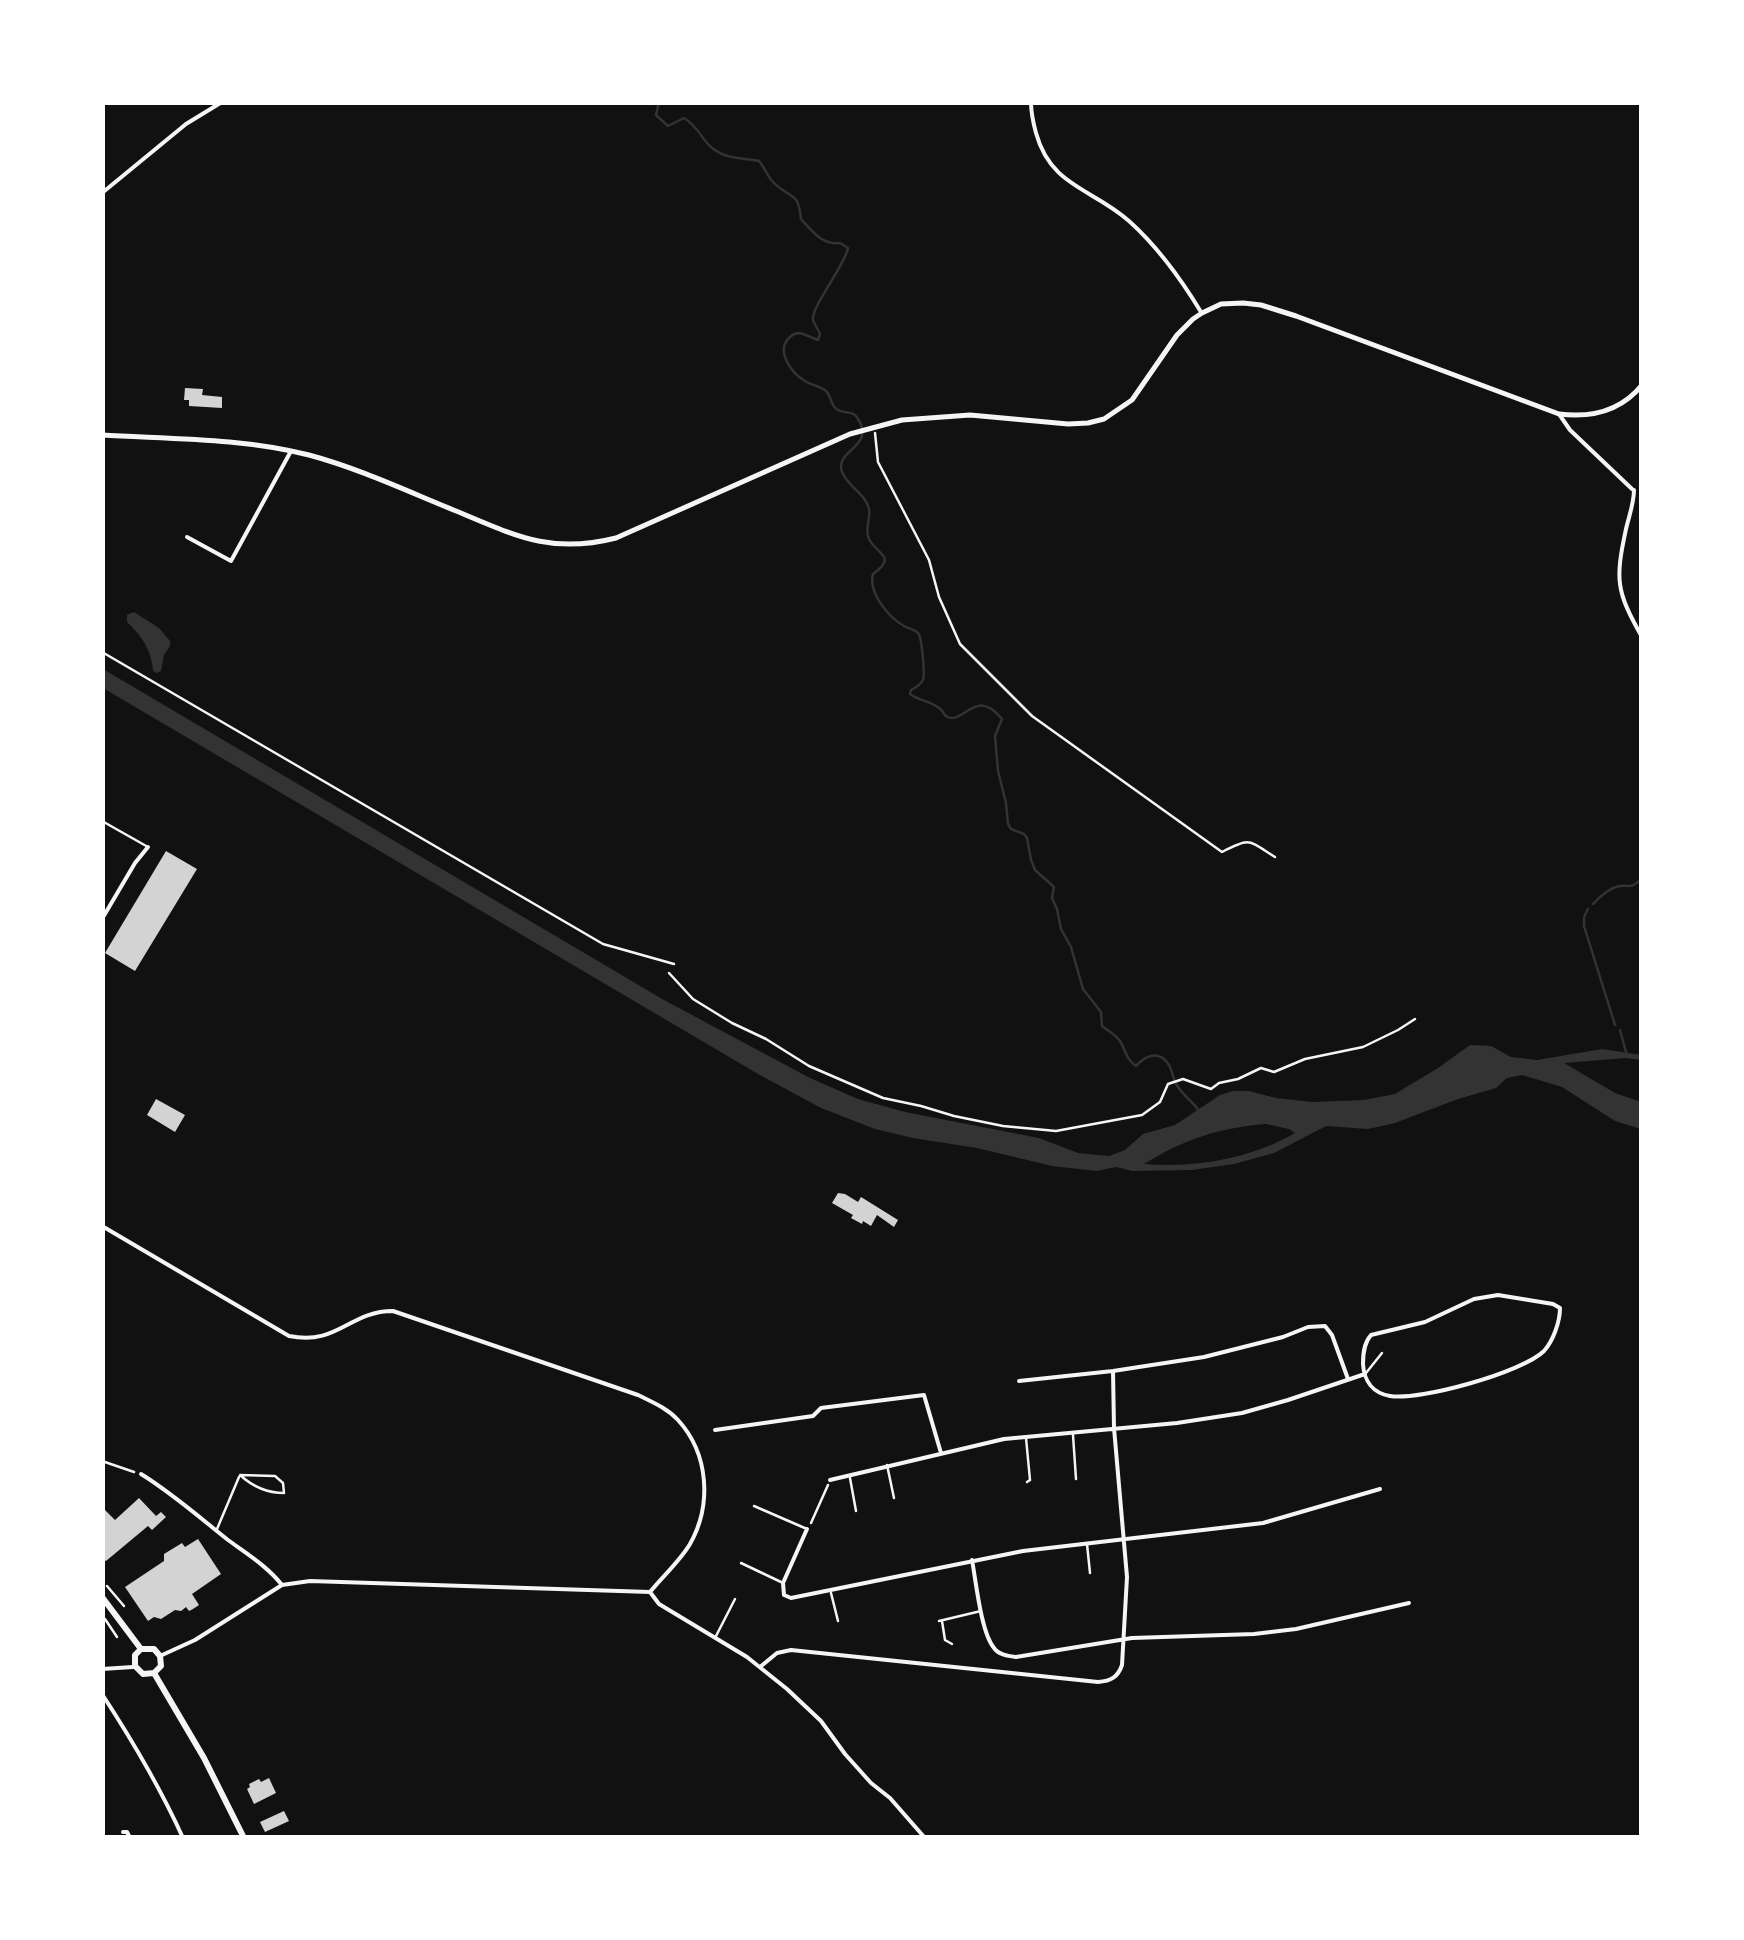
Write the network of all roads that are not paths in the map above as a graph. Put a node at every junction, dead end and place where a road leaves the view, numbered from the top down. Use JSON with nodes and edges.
{"nodes":[{"id":1,"x":222,"y":102,"type":"edge"},
{"id":2,"x":1031,"y":102,"type":"edge"},
{"id":3,"x":102,"y":193,"type":"edge"},
{"id":4,"x":1202,"y":313,"type":"junction"},
{"id":5,"x":1642,"y":385,"type":"edge"},
{"id":6,"x":1559,"y":414,"type":"junction"},
{"id":7,"x":102,"y":434,"type":"edge"},
{"id":8,"x":291,"y":451,"type":"junction"},
{"id":9,"x":1634,"y":490,"type":"junction"},
{"id":10,"x":1642,"y":490,"type":"edge"},
{"id":11,"x":187,"y":537,"type":"dead end"},
{"id":12,"x":1642,"y":636,"type":"edge"},
{"id":13,"x":102,"y":821,"type":"edge"},
{"id":14,"x":148,"y":847,"type":"joint"},
{"id":15,"x":102,"y":919,"type":"edge"},
{"id":16,"x":102,"y":1226,"type":"edge"},
{"id":17,"x":1382,"y":1353,"type":"dead end"},
{"id":18,"x":1113,"y":1371,"type":"junction"},
{"id":19,"x":1365,"y":1374,"type":"junction"},
{"id":20,"x":1348,"y":1379,"type":"junction"},
{"id":21,"x":1019,"y":1380,"type":"dead end"},
{"id":22,"x":1114,"y":1428,"type":"junction"},
{"id":23,"x":715,"y":1430,"type":"dead end"},
{"id":24,"x":1072,"y":1432,"type":"junction"},
{"id":25,"x":1026,"y":1437,"type":"junction"},
{"id":26,"x":941,"y":1452,"type":"junction"},
{"id":27,"x":887,"y":1465,"type":"junction"},
{"id":28,"x":141,"y":1474,"type":"road end"},
{"id":29,"x":850,"y":1474,"type":"junction"},
{"id":30,"x":240,"y":1475,"type":"junction"},
{"id":31,"x":1076,"y":1478,"type":"dead end"},
{"id":32,"x":830,"y":1480,"type":"road end"},
{"id":33,"x":1027,"y":1482,"type":"dead end"},
{"id":34,"x":1380,"y":1489,"type":"dead end"},
{"id":35,"x":894,"y":1498,"type":"dead end"},
{"id":36,"x":754,"y":1506,"type":"dead end"},
{"id":37,"x":856,"y":1511,"type":"dead end"},
{"id":38,"x":807,"y":1529,"type":"joint"},
{"id":39,"x":216,"y":1530,"type":"junction"},
{"id":40,"x":1124,"y":1539,"type":"junction"},
{"id":41,"x":1086,"y":1542,"type":"junction"},
{"id":42,"x":972,"y":1560,"type":"junction"},
{"id":43,"x":742,"y":1563,"type":"dead end"},
{"id":44,"x":1090,"y":1573,"type":"dead end"},
{"id":45,"x":782,"y":1583,"type":"junction"},
{"id":46,"x":282,"y":1585,"type":"junction"},
{"id":47,"x":830,"y":1590,"type":"junction"},
{"id":48,"x":650,"y":1592,"type":"junction"},
{"id":49,"x":102,"y":1597,"type":"edge"},
{"id":50,"x":736,"y":1600,"type":"dead end"},
{"id":51,"x":1409,"y":1603,"type":"dead end"},
{"id":52,"x":981,"y":1612,"type":"junction"},
{"id":53,"x":838,"y":1621,"type":"dead end"},
{"id":54,"x":715,"y":1638,"type":"junction"},
{"id":55,"x":1124,"y":1640,"type":"junction"},
{"id":56,"x":952,"y":1644,"type":"dead end"},
{"id":57,"x":141,"y":1649,"type":"junction"},
{"id":58,"x":160,"y":1656,"type":"junction"},
{"id":59,"x":134,"y":1666,"type":"junction"},
{"id":60,"x":760,"y":1666,"type":"junction"},
{"id":61,"x":102,"y":1669,"type":"edge"},
{"id":62,"x":154,"y":1673,"type":"junction"},
{"id":63,"x":102,"y":1694,"type":"edge"},
{"id":64,"x":123,"y":1832,"type":"dead end"},
{"id":65,"x":130,"y":1838,"type":"edge"},
{"id":66,"x":183,"y":1838,"type":"edge"},
{"id":67,"x":244,"y":1838,"type":"edge"},
{"id":68,"x":925,"y":1838,"type":"edge"}],
"edges":[{"from":1,"to":3,"type":"street"},
{"from":2,"to":4,"type":"street"},
{"from":4,"to":6,"type":"street"},
{"from":4,"to":8,"type":"street"},
{"from":5,"to":6,"type":"street"},
{"from":6,"to":9,"type":"street"},
{"from":7,"to":8,"type":"street"},
{"from":8,"to":11,"type":"street"},
{"from":9,"to":10,"type":"street"},
{"from":9,"to":12,"type":"street"},
{"from":13,"to":14,"type":"lane"},
{"from":14,"to":15,"type":"street"},
{"from":16,"to":48,"type":"street"},
{"from":17,"to":19,"type":"lane"},
{"from":18,"to":20,"type":"street"},
{"from":18,"to":21,"type":"street"},
{"from":18,"to":22,"type":"street"},
{"from":19,"to":19,"type":"street"},
{"from":19,"to":20,"type":"street"},
{"from":20,"to":22,"type":"street"},
{"from":22,"to":24,"type":"street"},
{"from":22,"to":40,"type":"street"},
{"from":23,"to":26,"type":"street"},
{"from":24,"to":25,"type":"street"},
{"from":24,"to":31,"type":"lane"},
{"from":25,"to":26,"type":"street"},
{"from":25,"to":33,"type":"lane"},
{"from":26,"to":27,"type":"street"},
{"from":27,"to":29,"type":"street"},
{"from":27,"to":35,"type":"lane"},
{"from":28,"to":39,"type":"street"},
{"from":29,"to":32,"type":"street"},
{"from":29,"to":37,"type":"lane"},
{"from":30,"to":30,"type":"lane"},
{"from":30,"to":39,"type":"lane"},
{"from":34,"to":40,"type":"street"},
{"from":36,"to":38,"type":"lane"},
{"from":38,"to":45,"type":"street"},
{"from":39,"to":46,"type":"street"},
{"from":40,"to":41,"type":"street"},
{"from":40,"to":55,"type":"street"},
{"from":41,"to":42,"type":"street"},
{"from":41,"to":44,"type":"lane"},
{"from":42,"to":47,"type":"street"},
{"from":42,"to":52,"type":"street"},
{"from":43,"to":45,"type":"lane"},
{"from":45,"to":47,"type":"street"},
{"from":46,"to":48,"type":"street"},
{"from":46,"to":58,"type":"street"},
{"from":47,"to":53,"type":"lane"},
{"from":48,"to":54,"type":"street"},
{"from":49,"to":57,"type":"main road"},
{"from":50,"to":54,"type":"lane"},
{"from":51,"to":55,"type":"street"},
{"from":52,"to":55,"type":"street"},
{"from":52,"to":56,"type":"lane"},
{"from":54,"to":60,"type":"street"},
{"from":55,"to":60,"type":"street"},
{"from":57,"to":58,"type":"main road"},
{"from":57,"to":59,"type":"main road"},
{"from":58,"to":62,"type":"main road"},
{"from":59,"to":61,"type":"street"},
{"from":59,"to":62,"type":"main road"},
{"from":60,"to":68,"type":"street"},
{"from":62,"to":67,"type":"main road"},
{"from":63,"to":66,"type":"street"},
{"from":64,"to":65,"type":"street"}]}
